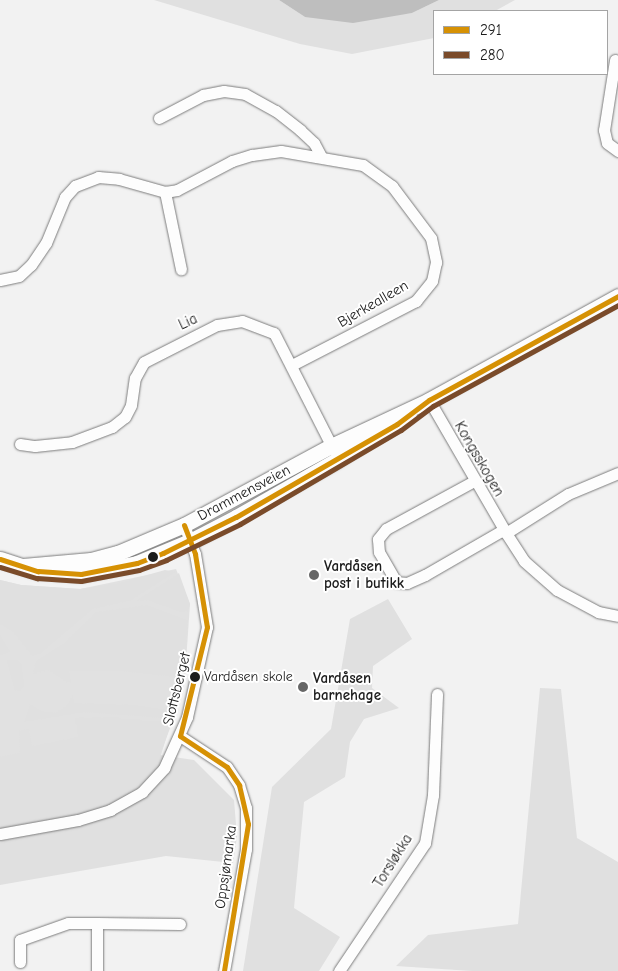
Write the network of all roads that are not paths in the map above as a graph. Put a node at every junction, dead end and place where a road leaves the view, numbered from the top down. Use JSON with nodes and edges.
{"nodes":[{"id":1,"x":615,"y":60,"type":"dead end"},
{"id":2,"x":613,"y":93,"type":"edge"},
{"id":3,"x":159,"y":118,"type":"dead end"},
{"id":4,"x":618,"y":151,"type":"edge"},
{"id":5,"x":321,"y":156,"type":"junction"},
{"id":6,"x":165,"y":192,"type":"junction"},
{"id":7,"x":181,"y":270,"type":"dead end"},
{"id":8,"x":0,"y":280,"type":"edge"},
{"id":9,"x":618,"y":296,"type":"edge"},
{"id":10,"x":292,"y":365,"type":"junction"},
{"id":11,"x":428,"y":400,"type":"junction"},
{"id":12,"x":20,"y":444,"type":"dead end"},
{"id":13,"x":335,"y":452,"type":"junction"},
{"id":14,"x":618,"y":473,"type":"edge"},
{"id":15,"x":474,"y":481,"type":"junction"},
{"id":16,"x":184,"y":525,"type":"junction"},
{"id":17,"x":504,"y":531,"type":"junction"},
{"id":18,"x":192,"y":540,"type":"junction"},
{"id":19,"x":0,"y":559,"type":"edge"},
{"id":20,"x":23,"y":566,"type":"junction"},
{"id":21,"x":618,"y":616,"type":"edge"},
{"id":22,"x":437,"y":694,"type":"dead end"},
{"id":23,"x":180,"y":736,"type":"junction"},
{"id":24,"x":0,"y":834,"type":"edge"},
{"id":25,"x":97,"y":923,"type":"junction"},
{"id":26,"x":180,"y":924,"type":"dead end"},
{"id":27,"x":20,"y":962,"type":"dead end"},
{"id":28,"x":97,"y":971,"type":"edge"},
{"id":29,"x":224,"y":971,"type":"edge"},
{"id":30,"x":339,"y":971,"type":"edge"}],
"edges":[{"from":1,"to":2,"type":"street"},
{"from":2,"to":4,"type":"street"},
{"from":3,"to":5,"type":"street"},
{"from":5,"to":6,"type":"street","name":"Bjerkealleen"},
{"from":5,"to":10,"type":"street","name":"Bjerkealleen"},
{"from":6,"to":7,"type":"street"},
{"from":6,"to":8,"type":"street"},
{"from":9,"to":11,"type":"main road","name":"Drammensveien"},
{"from":10,"to":12,"type":"street","name":"Lia"},
{"from":10,"to":13,"type":"street","name":"Lia"},
{"from":11,"to":13,"type":"main road","name":"Drammensveien"},
{"from":11,"to":15,"type":"street","name":"Kongsskogen"},
{"from":13,"to":16,"type":"main road","name":"Drammensveien"},
{"from":13,"to":18,"type":"main road","name":"Drammensveien"},
{"from":14,"to":17,"type":"street"},
{"from":15,"to":17,"type":"street","name":"Kongsskogen"},
{"from":15,"to":17,"type":"street"},
{"from":16,"to":18,"type":"street","name":"Slottsberget"},
{"from":16,"to":20,"type":"main road","name":"Drammensveien"},
{"from":17,"to":21,"type":"street","name":"Kongsskogen"},
{"from":18,"to":20,"type":"main road","name":"Drammensveien"},
{"from":18,"to":23,"type":"street","name":"Slottsberget"},
{"from":19,"to":20,"type":"main road","name":"Drammensveien"},
{"from":22,"to":30,"type":"street","name":"Torsløkka"},
{"from":23,"to":24,"type":"street","name":"Slottsberget"},
{"from":23,"to":29,"type":"street","name":"Oppsjømarka"},
{"from":25,"to":26,"type":"street"},
{"from":25,"to":27,"type":"street"},
{"from":25,"to":28,"type":"street"}]}
